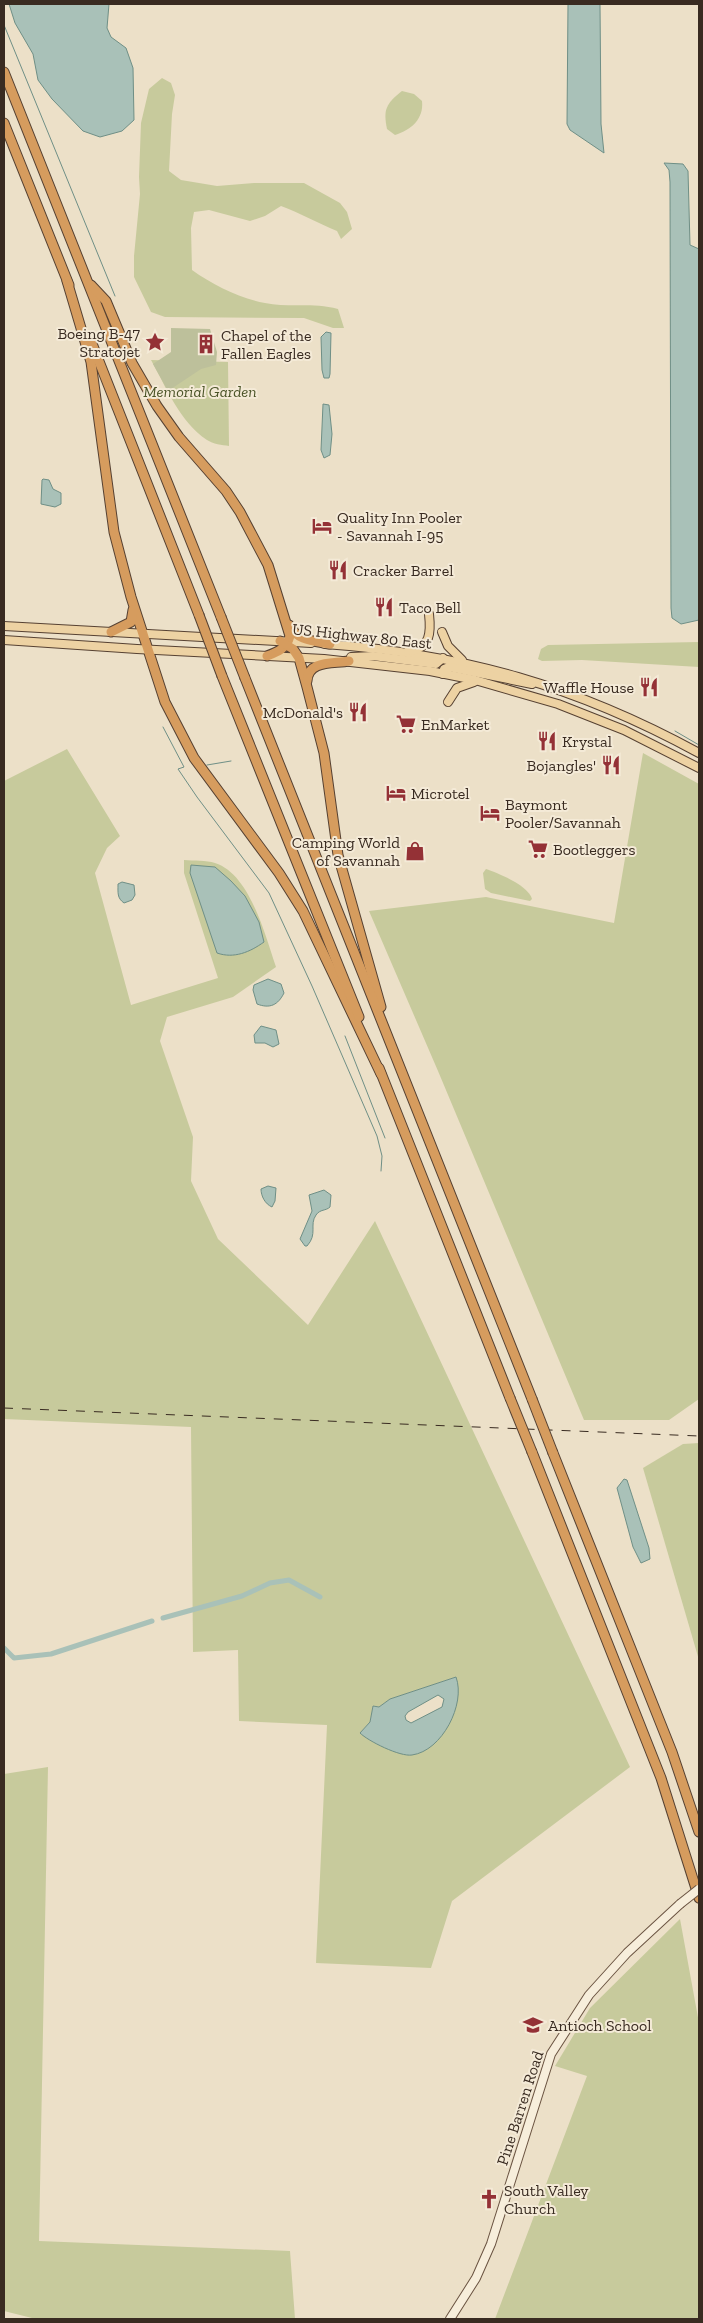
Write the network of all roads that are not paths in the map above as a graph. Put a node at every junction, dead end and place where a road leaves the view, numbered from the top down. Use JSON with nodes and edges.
{"nodes":[{"id":1,"x":4,"y":72,"type":"edge"},
{"id":2,"x":4,"y":122,"type":"edge"},
{"id":3,"x":86,"y":280,"type":"junction"},
{"id":4,"x":67,"y":281,"type":"junction"},
{"id":5,"x":131,"y":597,"type":"junction"},
{"id":6,"x":429,"y":614,"type":"dead end"},
{"id":7,"x":285,"y":617,"type":"junction"},
{"id":8,"x":4,"y":626,"type":"edge"},
{"id":9,"x":111,"y":632,"type":"junction"},
{"id":10,"x":442,"y":632,"type":"dead end"},
{"id":11,"x":143,"y":634,"type":"junction"},
{"id":12,"x":4,"y":640,"type":"edge"},
{"id":13,"x":285,"y":642,"type":"junction"},
{"id":14,"x":330,"y":644,"type":"junction"},
{"id":15,"x":149,"y":649,"type":"junction"},
{"id":16,"x":402,"y":651,"type":"junction"},
{"id":17,"x":267,"y":656,"type":"junction"},
{"id":18,"x":299,"y":658,"type":"junction"},
{"id":19,"x":443,"y":658,"type":"junction"},
{"id":20,"x":324,"y":659,"type":"junction"},
{"id":21,"x":349,"y":661,"type":"junction"},
{"id":22,"x":466,"y":663,"type":"junction"},
{"id":23,"x":443,"y":674,"type":"junction"},
{"id":24,"x":478,"y":681,"type":"junction"},
{"id":25,"x":307,"y":686,"type":"junction"},
{"id":26,"x":557,"y":689,"type":"junction"},
{"id":27,"x":448,"y":702,"type":"dead end"},
{"id":28,"x":699,"y":753,"type":"edge"},
{"id":29,"x":699,"y":768,"type":"edge"},
{"id":30,"x":390,"y":1041,"type":"junction"},
{"id":31,"x":382,"y":1074,"type":"junction"},
{"id":32,"x":699,"y":1832,"type":"edge"},
{"id":33,"x":699,"y":1889,"type":"edge"},
{"id":34,"x":699,"y":1898,"type":"edge"},
{"id":35,"x":450,"y":2319,"type":"edge"}],
"edges":[{"from":1,"to":3,"type":"highway"},
{"from":2,"to":4,"type":"highway"},
{"from":3,"to":7,"type":"highway"},
{"from":3,"to":30,"type":"highway","bridge":true},
{"from":4,"to":5,"type":"highway"},
{"from":4,"to":31,"type":"highway","bridge":true},
{"from":5,"to":9,"type":"highway"},
{"from":5,"to":11,"type":"highway"},
{"from":6,"to":16,"type":"main road"},
{"from":7,"to":13,"type":"highway"},
{"from":7,"to":14,"type":"highway"},
{"from":8,"to":9,"type":"main road","name":"US Highway 80 East"},
{"from":9,"to":11,"type":"main road","name":"US Highway 80 East"},
{"from":10,"to":22,"type":"main road"},
{"from":11,"to":13,"type":"main road","name":"US Highway 80 East"},
{"from":11,"to":15,"type":"highway"},
{"from":12,"to":15,"type":"main road","name":"US Highway 80 East"},
{"from":13,"to":14,"type":"main road","name":"US Highway 80 East"},
{"from":13,"to":17,"type":"highway"},
{"from":13,"to":18,"type":"highway"},
{"from":14,"to":16,"type":"main road","name":"US Highway 80 East"},
{"from":15,"to":17,"type":"main road","name":"US Highway 80 East"},
{"from":15,"to":31,"type":"highway"},
{"from":16,"to":19,"type":"main road","name":"US Highway 80 East"},
{"from":17,"to":18,"type":"main road","name":"US Highway 80 East"},
{"from":18,"to":20,"type":"main road","name":"US Highway 80 East"},
{"from":18,"to":25,"type":"highway"},
{"from":19,"to":20,"type":"main road"},
{"from":19,"to":22,"type":"main road","name":"US Highway 80 East"},
{"from":20,"to":21,"type":"main road","name":"US Highway 80 East"},
{"from":21,"to":23,"type":"main road","name":"US Highway 80 East"},
{"from":21,"to":25,"type":"highway"},
{"from":22,"to":26,"type":"main road","name":"US Highway 80 East"},
{"from":23,"to":24,"type":"main road","name":"US Highway 80 East"},
{"from":23,"to":26,"type":"main road"},
{"from":24,"to":27,"type":"main road"},
{"from":24,"to":29,"type":"main road","name":"US Highway 80 East"},
{"from":25,"to":30,"type":"highway"},
{"from":26,"to":28,"type":"main road","name":"US Highway 80 East"},
{"from":30,"to":32,"type":"highway","bridge":true},
{"from":31,"to":34,"type":"highway","bridge":true},
{"from":33,"to":35,"type":"main road","name":"Pine Barren Road","bridge":true}]}
